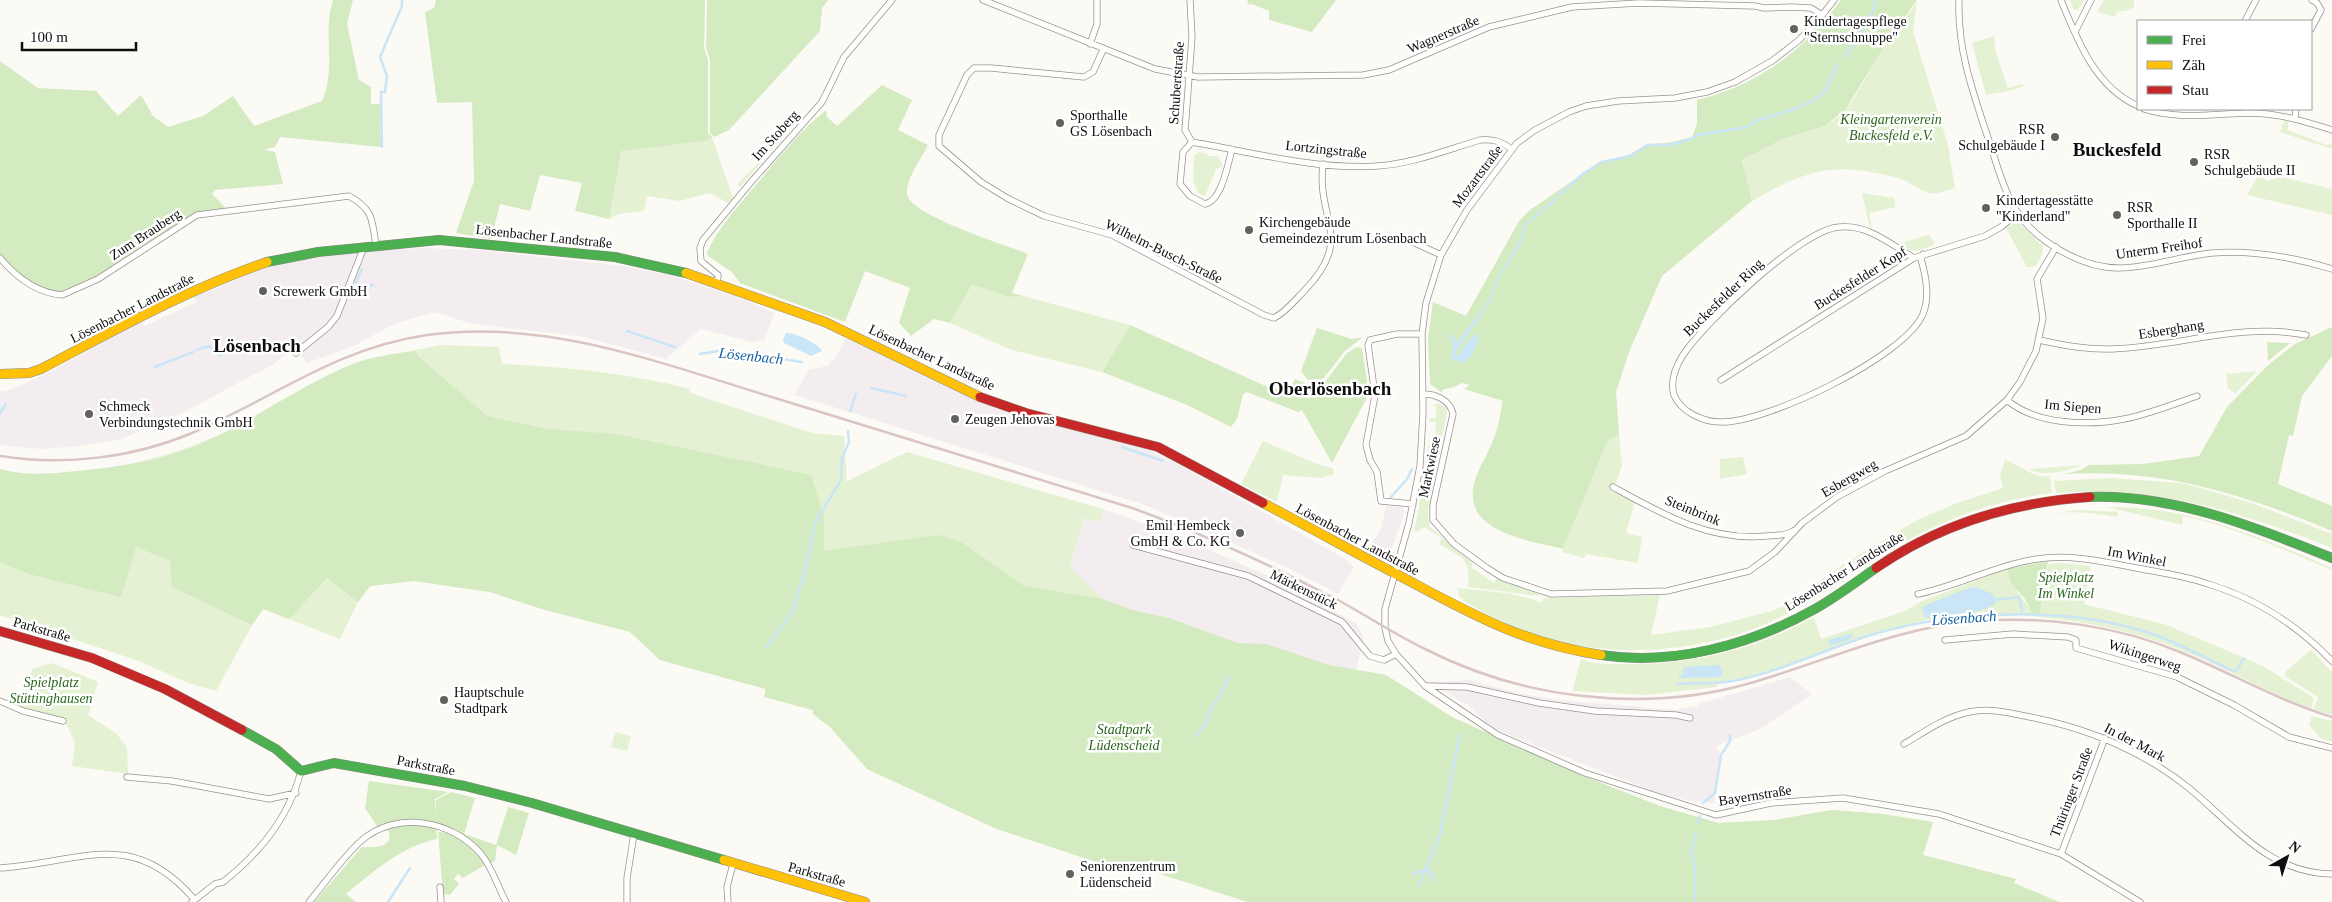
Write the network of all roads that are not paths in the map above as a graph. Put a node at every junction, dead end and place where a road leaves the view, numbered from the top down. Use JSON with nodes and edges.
{"nodes":[{"id":1,"x":892,"y":0,"type":"edge"},
{"id":2,"x":983,"y":0,"type":"edge"},
{"id":3,"x":1097,"y":0,"type":"edge"},
{"id":4,"x":1190,"y":0,"type":"edge"},
{"id":5,"x":1834,"y":0,"type":"edge"},
{"id":6,"x":1959,"y":0,"type":"edge"},
{"id":7,"x":2061,"y":0,"type":"edge"},
{"id":8,"x":2091,"y":0,"type":"edge"},
{"id":9,"x":2256,"y":0,"type":"edge"},
{"id":10,"x":2312,"y":0,"type":"edge"},
{"id":11,"x":1822,"y":15,"type":"junction"},
{"id":12,"x":2246,"y":20,"type":"edge"},
{"id":13,"x":2312,"y":27,"type":"edge"},
{"id":14,"x":2075,"y":32,"type":"junction"},
{"id":15,"x":1090,"y":44,"type":"junction"},
{"id":16,"x":1103,"y":50,"type":"junction"},
{"id":17,"x":1190,"y":76,"type":"junction"},
{"id":18,"x":2137,"y":105,"type":"edge"},
{"id":19,"x":2148,"y":110,"type":"edge"},
{"id":20,"x":2296,"y":110,"type":"edge"},
{"id":21,"x":2295,"y":118,"type":"junction"},
{"id":22,"x":2332,"y":130,"type":"edge"},
{"id":23,"x":1192,"y":142,"type":"junction"},
{"id":24,"x":1232,"y":149,"type":"junction"},
{"id":25,"x":1512,"y":150,"type":"junction"},
{"id":26,"x":1323,"y":164,"type":"junction"},
{"id":27,"x":2018,"y":213,"type":"junction"},
{"id":28,"x":1406,"y":239,"type":"dead end"},
{"id":29,"x":364,"y":246,"type":"junction"},
{"id":30,"x":376,"y":246,"type":"junction"},
{"id":31,"x":2056,"y":247,"type":"junction"},
{"id":32,"x":1441,"y":255,"type":"junction"},
{"id":33,"x":1919,"y":257,"type":"junction"},
{"id":34,"x":0,"y":258,"type":"edge"},
{"id":35,"x":2332,"y":269,"type":"edge"},
{"id":36,"x":717,"y":284,"type":"junction"},
{"id":37,"x":1422,"y":334,"type":"junction"},
{"id":38,"x":2306,"y":335,"type":"dead end"},
{"id":39,"x":2039,"y":340,"type":"junction"},
{"id":40,"x":296,"y":353,"type":"dead end"},
{"id":41,"x":0,"y":374,"type":"edge"},
{"id":42,"x":1721,"y":380,"type":"dead end"},
{"id":43,"x":1423,"y":394,"type":"junction"},
{"id":44,"x":2197,"y":396,"type":"dead end"},
{"id":45,"x":2007,"y":400,"type":"junction"},
{"id":46,"x":1614,"y":487,"type":"dead end"},
{"id":47,"x":1413,"y":504,"type":"junction"},
{"id":48,"x":1797,"y":529,"type":"junction"},
{"id":49,"x":1133,"y":545,"type":"dead end"},
{"id":50,"x":2332,"y":558,"type":"edge"},
{"id":51,"x":1394,"y":573,"type":"junction"},
{"id":52,"x":1543,"y":592,"type":"joint"},
{"id":53,"x":1918,"y":594,"type":"dead end"},
{"id":54,"x":0,"y":631,"type":"edge"},
{"id":55,"x":1945,"y":640,"type":"dead end"},
{"id":56,"x":1396,"y":654,"type":"junction"},
{"id":57,"x":2332,"y":662,"type":"edge"},
{"id":58,"x":1425,"y":686,"type":"junction"},
{"id":59,"x":0,"y":701,"type":"edge"},
{"id":60,"x":1690,"y":718,"type":"dead end"},
{"id":61,"x":63,"y":721,"type":"dead end"},
{"id":62,"x":2105,"y":738,"type":"junction"},
{"id":63,"x":1904,"y":744,"type":"dead end"},
{"id":64,"x":2332,"y":748,"type":"edge"},
{"id":65,"x":301,"y":771,"type":"junction"},
{"id":66,"x":127,"y":776,"type":"dead end"},
{"id":67,"x":296,"y":792,"type":"junction"},
{"id":68,"x":634,"y":834,"type":"junction"},
{"id":69,"x":2061,"y":854,"type":"junction"},
{"id":70,"x":733,"y":864,"type":"junction"},
{"id":71,"x":0,"y":868,"type":"edge"},
{"id":72,"x":2332,"y":874,"type":"edge"},
{"id":73,"x":440,"y":887,"type":"dead end"},
{"id":74,"x":193,"y":900,"type":"edge"},
{"id":75,"x":309,"y":902,"type":"edge"},
{"id":76,"x":441,"y":902,"type":"edge"},
{"id":77,"x":506,"y":902,"type":"edge"},
{"id":78,"x":627,"y":902,"type":"edge"},
{"id":79,"x":728,"y":902,"type":"edge"},
{"id":80,"x":865,"y":902,"type":"edge"},
{"id":81,"x":2140,"y":902,"type":"edge"}],
"edges":[{"from":1,"to":36,"type":"street","name":"Im Stoberg"},
{"from":2,"to":15,"type":"street"},
{"from":3,"to":15,"type":"street"},
{"from":4,"to":17,"type":"street","name":"Schubertstraße"},
{"from":5,"to":11,"type":"street","name":"Mozartstraße"},
{"from":6,"to":27,"type":"street","name":"Unterm Freihof"},
{"from":7,"to":14,"type":"street"},
{"from":8,"to":14,"type":"street"},
{"from":9,"to":12,"type":"street"},
{"from":10,"to":13,"type":"street"},
{"from":11,"to":17,"type":"street","name":"Wagnerstraße"},
{"from":11,"to":25,"type":"street","name":"Mozartstraße"},
{"from":14,"to":18,"type":"street"},
{"from":15,"to":16,"type":"street"},
{"from":16,"to":17,"type":"street"},
{"from":16,"to":26,"type":"street","name":"Wilhelm-Busch-Straße"},
{"from":17,"to":23,"type":"street","name":"Schubertstraße"},
{"from":19,"to":21,"type":"street"},
{"from":20,"to":21,"type":"street"},
{"from":21,"to":22,"type":"street"},
{"from":23,"to":24,"type":"street","name":"Lortzingstraße"},
{"from":23,"to":24,"type":"street","name":"Schubertstraße"},
{"from":24,"to":26,"type":"street","name":"Lortzingstraße"},
{"from":25,"to":26,"type":"street","name":"Lortzingstraße"},
{"from":25,"to":32,"type":"street","name":"Mozartstraße"},
{"from":27,"to":31,"type":"street","name":"Unterm Freihof"},
{"from":27,"to":33,"type":"street","name":"Buckesfelder Kopf"},
{"from":28,"to":32,"type":"street"},
{"from":29,"to":30,"type":"main road","name":"Lösenbacher Landstraße"},
{"from":29,"to":40,"type":"street"},
{"from":29,"to":41,"type":"main road","name":"Lösenbacher Landstraße"},
{"from":30,"to":34,"type":"street","name":"Zum Brauberg"},
{"from":30,"to":36,"type":"main road","name":"Lösenbacher Landstraße"},
{"from":31,"to":35,"type":"street","name":"Unterm Freihof"},
{"from":31,"to":39,"type":"street","name":"Esbergweg"},
{"from":32,"to":37,"type":"street","name":"Mozartstraße"},
{"from":33,"to":33,"type":"street","name":"Buckesfelder Ring"},
{"from":33,"to":42,"type":"street","name":"Buckesfelder Kopf"},
{"from":36,"to":51,"type":"main road","name":"Lösenbacher Landstraße"},
{"from":37,"to":43,"type":"street","name":"Mozartstraße"},
{"from":37,"to":47,"type":"street"},
{"from":38,"to":39,"type":"street","name":"Esberghang"},
{"from":39,"to":45,"type":"street","name":"Esbergweg"},
{"from":43,"to":47,"type":"street","name":"Mozartstraße"},
{"from":43,"to":52,"type":"street","name":"Markwiese"},
{"from":44,"to":45,"type":"street","name":"Im Siepen"},
{"from":45,"to":48,"type":"street","name":"Esbergweg"},
{"from":46,"to":48,"type":"street","name":"Steinbrink"},
{"from":47,"to":51,"type":"street","name":"Mozartstraße"},
{"from":48,"to":52,"type":"street","name":"Esbergweg"},
{"from":49,"to":56,"type":"street","name":"Märkenstück"},
{"from":50,"to":51,"type":"main road","name":"Lösenbacher Landstraße"},
{"from":51,"to":56,"type":"street"},
{"from":53,"to":57,"type":"street","name":"Im Winkel"},
{"from":54,"to":65,"type":"main road","name":"Parkstraße"},
{"from":55,"to":64,"type":"street","name":"Wikingerweg"},
{"from":56,"to":58,"type":"street","name":"Bayernstraße"},
{"from":58,"to":60,"type":"street"},
{"from":58,"to":69,"type":"street","name":"Bayernstraße"},
{"from":59,"to":61,"type":"street"},
{"from":62,"to":63,"type":"street","name":"In der Mark"},
{"from":62,"to":69,"type":"street","name":"Thüringer Straße"},
{"from":62,"to":72,"type":"street","name":"In der Mark"},
{"from":65,"to":67,"type":"street"},
{"from":65,"to":68,"type":"main road","name":"Parkstraße"},
{"from":66,"to":67,"type":"street"},
{"from":67,"to":74,"type":"street"},
{"from":68,"to":70,"type":"main road","name":"Parkstraße"},
{"from":68,"to":78,"type":"street"},
{"from":69,"to":81,"type":"street","name":"Bayernstraße"},
{"from":70,"to":79,"type":"street"},
{"from":70,"to":80,"type":"main road","name":"Parkstraße"},
{"from":71,"to":74,"type":"street"},
{"from":73,"to":76,"type":"street"},
{"from":75,"to":77,"type":"street"}]}
